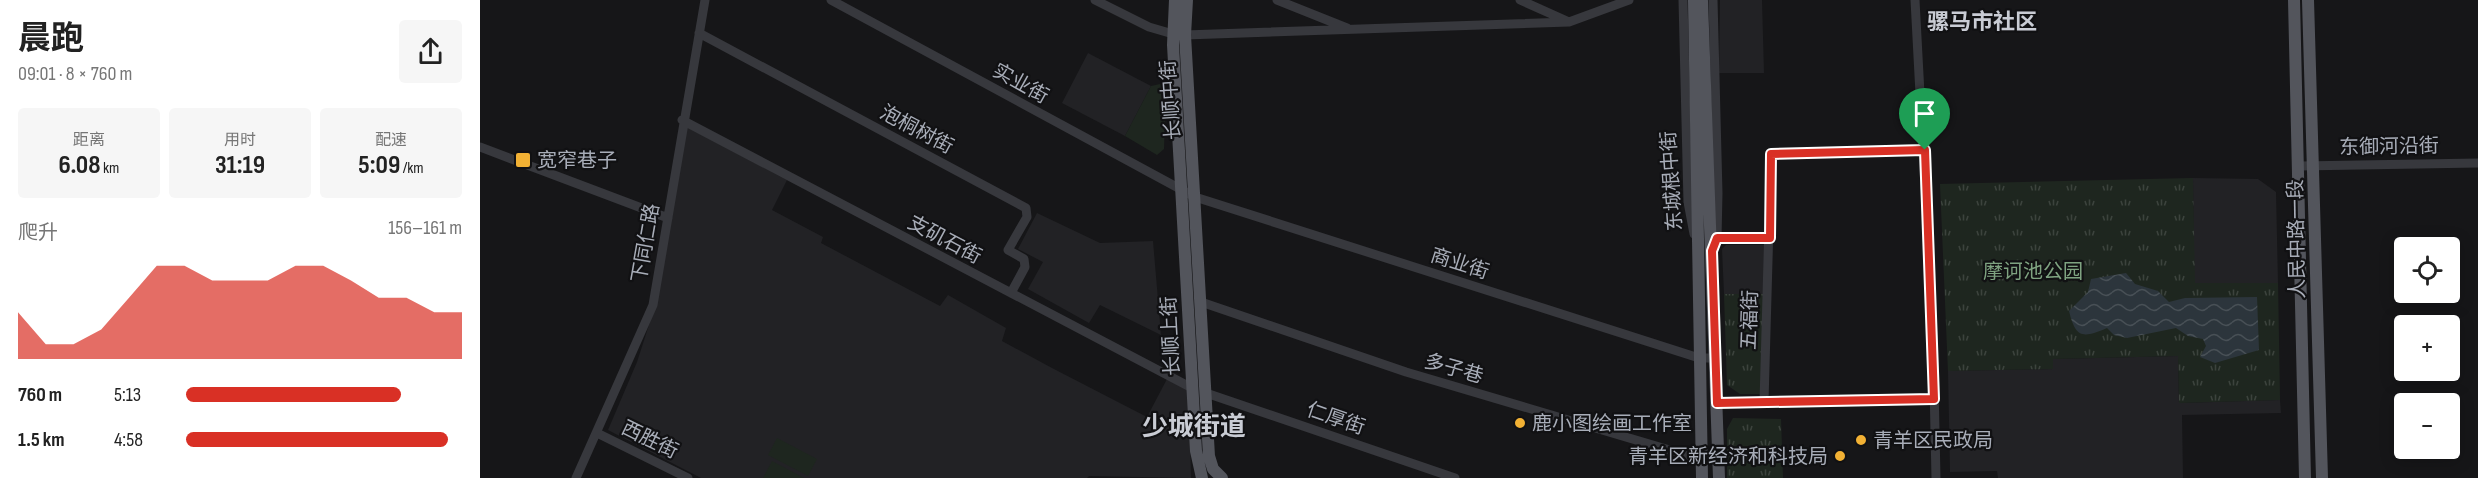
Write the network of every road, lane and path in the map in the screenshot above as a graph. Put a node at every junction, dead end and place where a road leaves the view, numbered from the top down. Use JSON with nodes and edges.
{"nodes":[{"id":1,"x":705,"y":0,"type":"edge"},
{"id":2,"x":831,"y":0,"type":"edge"},
{"id":3,"x":1095,"y":0,"type":"edge"},
{"id":4,"x":1175,"y":0,"type":"edge"},
{"id":5,"x":1187,"y":0,"type":"edge"},
{"id":6,"x":1277,"y":0,"type":"edge"},
{"id":7,"x":1520,"y":0,"type":"edge"},
{"id":8,"x":1629,"y":0,"type":"edge"},
{"id":9,"x":1713,"y":0,"type":"edge"},
{"id":10,"x":1915,"y":0,"type":"edge"},
{"id":11,"x":2294,"y":0,"type":"edge"},
{"id":12,"x":2308,"y":0,"type":"edge"},
{"id":13,"x":1693,"y":1,"type":"edge"},
{"id":14,"x":1569,"y":22,"type":"junction"},
{"id":15,"x":1350,"y":29,"type":"junction"},
{"id":16,"x":699,"y":33,"type":"junction"},
{"id":17,"x":1179,"y":34,"type":"junction"},
{"id":18,"x":682,"y":120,"type":"junction"},
{"id":19,"x":480,"y":147,"type":"edge"},
{"id":20,"x":1925,"y":150,"type":"junction"},
{"id":21,"x":2478,"y":163,"type":"edge"},
{"id":22,"x":2300,"y":166,"type":"junction"},
{"id":23,"x":2314,"y":166,"type":"junction"},
{"id":24,"x":1182,"y":191,"type":"junction"},
{"id":25,"x":1195,"y":197,"type":"junction"},
{"id":26,"x":668,"y":218,"type":"junction"},
{"id":27,"x":1717,"y":238,"type":"junction"},
{"id":28,"x":1770,"y":238,"type":"junction"},
{"id":29,"x":1712,"y":251,"type":"junction"},
{"id":30,"x":1011,"y":293,"type":"junction"},
{"id":31,"x":1201,"y":302,"type":"junction"},
{"id":32,"x":1699,"y":358,"type":"junction"},
{"id":33,"x":1715,"y":358,"type":"junction"},
{"id":34,"x":1192,"y":388,"type":"junction"},
{"id":35,"x":1206,"y":393,"type":"junction"},
{"id":36,"x":1934,"y":399,"type":"junction"},
{"id":37,"x":1764,"y":402,"type":"junction"},
{"id":38,"x":1717,"y":403,"type":"junction"},
{"id":39,"x":597,"y":433,"type":"junction"},
{"id":40,"x":1700,"y":459,"type":"junction"},
{"id":41,"x":576,"y":478,"type":"edge"},
{"id":42,"x":688,"y":478,"type":"edge"},
{"id":43,"x":1202,"y":478,"type":"edge"},
{"id":44,"x":1222,"y":478,"type":"edge"},
{"id":45,"x":1455,"y":478,"type":"edge"},
{"id":46,"x":1701,"y":478,"type":"edge"},
{"id":47,"x":1719,"y":478,"type":"edge"},
{"id":48,"x":1936,"y":478,"type":"edge"},
{"id":49,"x":2306,"y":478,"type":"edge"},
{"id":50,"x":2322,"y":478,"type":"edge"}],
"edges":[{"from":1,"to":16,"type":"street","name":"下同仁路"},
{"from":2,"to":24,"type":"street","name":"实业街"},
{"from":3,"to":17,"type":"street"},
{"from":4,"to":17,"type":"main road","name":"长顺中街"},
{"from":5,"to":17,"type":"main road","name":"长顺中街"},
{"from":6,"to":15,"type":"street"},
{"from":7,"to":14,"type":"street"},
{"from":8,"to":14,"type":"street"},
{"from":9,"to":27,"type":"street"},
{"from":10,"to":20,"type":"street"},
{"from":11,"to":22,"type":"main road","name":"人民中路一段"},
{"from":12,"to":23,"type":"main road","name":"人民中路一段"},
{"from":13,"to":29,"type":"main road"},
{"from":13,"to":32,"type":"main road","name":"东城根中街"},
{"from":14,"to":15,"type":"street"},
{"from":15,"to":17,"type":"street"},
{"from":16,"to":18,"type":"street","name":"下同仁路"},
{"from":16,"to":30,"type":"street","name":"泡桐树街"},
{"from":17,"to":24,"type":"main road","name":"长顺中街"},
{"from":17,"to":25,"type":"main road","name":"长顺中街"},
{"from":18,"to":26,"type":"street","name":"下同仁路"},
{"from":18,"to":30,"type":"street","name":"支矶石街"},
{"from":19,"to":26,"type":"street"},
{"from":20,"to":28,"type":"street","name":"五福街"},
{"from":20,"to":36,"type":"street"},
{"from":21,"to":23,"type":"street","name":"东御河沿街"},
{"from":22,"to":23,"type":"street","name":"东御河沿街"},
{"from":22,"to":49,"type":"main road","name":"人民中路一段"},
{"from":23,"to":50,"type":"main road","name":"人民中路一段"},
{"from":24,"to":25,"type":"street","name":"实业街"},
{"from":24,"to":34,"type":"main road","name":"长顺上街"},
{"from":25,"to":31,"type":"main road","name":"长顺上街"},
{"from":25,"to":32,"type":"street","name":"商业街"},
{"from":26,"to":39,"type":"street","name":"下同仁路"},
{"from":27,"to":28,"type":"street"},
{"from":27,"to":29,"type":"street"},
{"from":28,"to":37,"type":"street","name":"五福街"},
{"from":29,"to":33,"type":"main road"},
{"from":30,"to":34,"type":"street","name":"支矶石街"},
{"from":31,"to":35,"type":"main road","name":"长顺上街"},
{"from":31,"to":40,"type":"street","name":"多子巷"},
{"from":32,"to":33,"type":"street","name":"商业街"},
{"from":32,"to":40,"type":"main road","name":"东城根中街"},
{"from":33,"to":38,"type":"main road"},
{"from":34,"to":43,"type":"main road","name":"长顺上街"},
{"from":35,"to":44,"type":"main road","name":"长顺上街"},
{"from":35,"to":45,"type":"street","name":"仁厚街"},
{"from":36,"to":37,"type":"street"},
{"from":36,"to":48,"type":"street"},
{"from":37,"to":38,"type":"street"},
{"from":38,"to":47,"type":"main road"},
{"from":39,"to":41,"type":"street","name":"下同仁路"},
{"from":39,"to":42,"type":"street","name":"西胜街"},
{"from":40,"to":46,"type":"main road","name":"东城根中街"}]}
